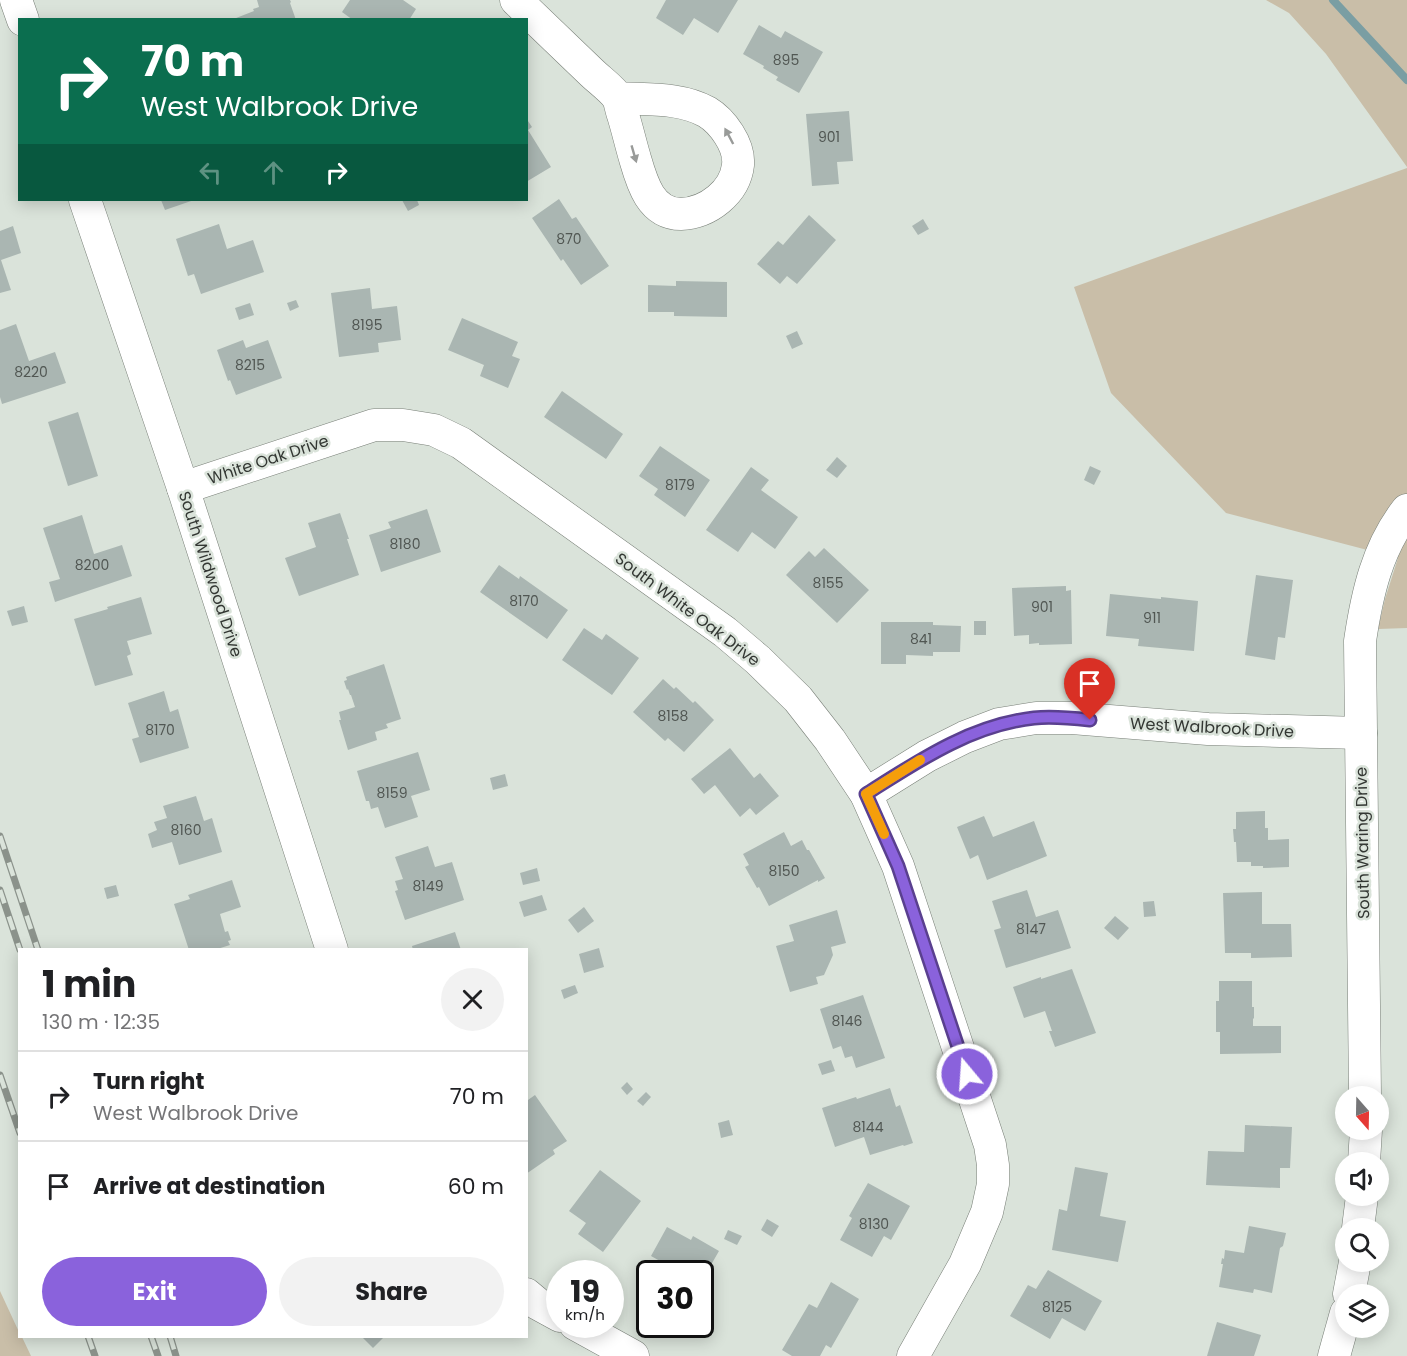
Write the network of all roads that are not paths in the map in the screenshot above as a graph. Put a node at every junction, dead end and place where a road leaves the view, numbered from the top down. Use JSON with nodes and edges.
{"nodes":[{"id":1,"x":16,"y":0,"type":"edge"},
{"id":2,"x":516,"y":0,"type":"edge"},
{"id":3,"x":22,"y":18,"type":"edge"},
{"id":4,"x":618,"y":98,"type":"dead end"},
{"id":5,"x":85,"y":201,"type":"edge"},
{"id":6,"x":352,"y":431,"type":"joint"},
{"id":7,"x":183,"y":488,"type":"junction"},
{"id":8,"x":1407,"y":510,"type":"edge"},
{"id":9,"x":1361,"y":733,"type":"junction"},
{"id":10,"x":866,"y":794,"type":"junction"},
{"id":11,"x":331,"y":948,"type":"edge"},
{"id":12,"x":1365,"y":1086,"type":"edge"},
{"id":13,"x":528,"y":1296,"type":"edge"},
{"id":14,"x":546,"y":1308,"type":"edge"},
{"id":15,"x":600,"y":1338,"type":"edge"},
{"id":16,"x":1339,"y":1338,"type":"edge"},
{"id":17,"x":633,"y":1356,"type":"edge"},
{"id":18,"x":913,"y":1356,"type":"edge"},
{"id":19,"x":1334,"y":1356,"type":"edge"}],
"edges":[{"from":1,"to":3,"type":"street"},
{"from":2,"to":4,"type":"street"},
{"from":5,"to":7,"type":"street","name":"South Wildwood Drive"},
{"from":6,"to":7,"type":"street","name":"White Oak Drive"},
{"from":6,"to":10,"type":"street","name":"South White Oak Drive"},
{"from":7,"to":11,"type":"street","name":"South Wildwood Drive"},
{"from":8,"to":9,"type":"street","name":"South Waring Drive"},
{"from":9,"to":10,"type":"street","name":"West Walbrook Drive"},
{"from":9,"to":12,"type":"street","name":"South Waring Drive"},
{"from":10,"to":18,"type":"street","name":"South White Oak Drive"},
{"from":13,"to":14,"type":"street"},
{"from":15,"to":17,"type":"street"},
{"from":16,"to":19,"type":"street"}]}
